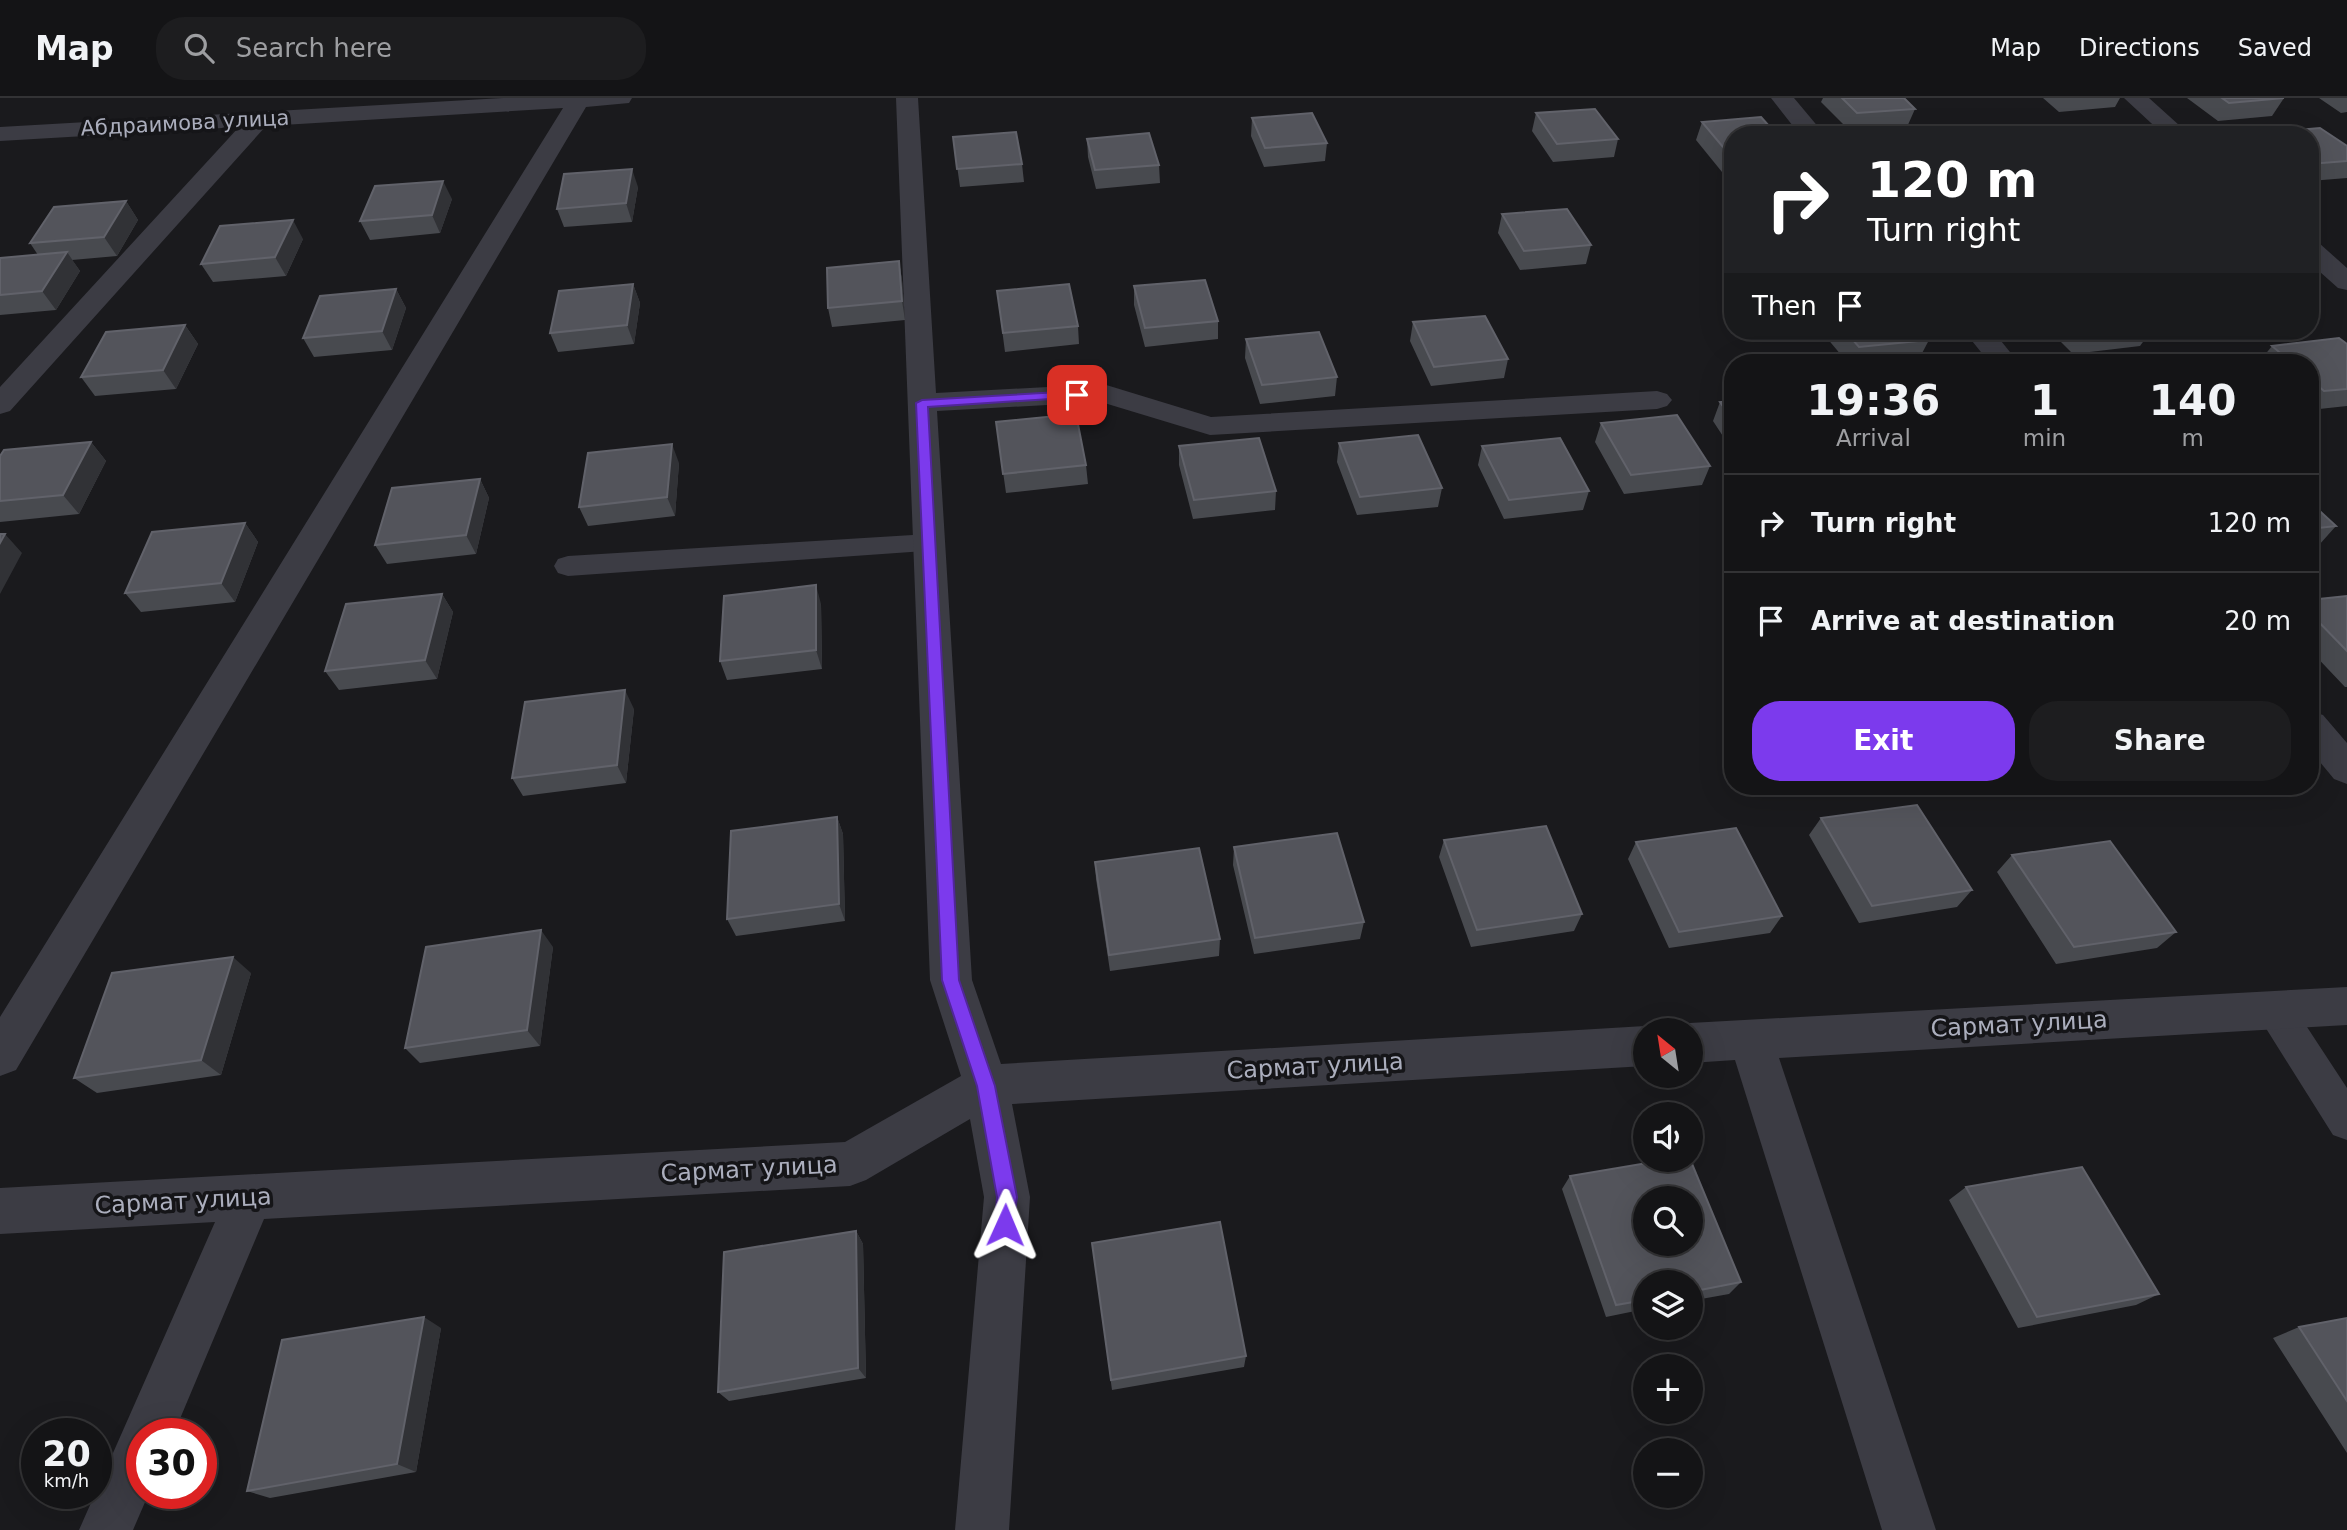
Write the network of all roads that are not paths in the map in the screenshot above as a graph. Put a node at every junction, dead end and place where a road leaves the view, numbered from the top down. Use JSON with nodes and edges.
{"nodes":[{"id":1,"x":621,"y":98,"type":"edge"},
{"id":2,"x":907,"y":98,"type":"edge"},
{"id":3,"x":1782,"y":98,"type":"edge"},
{"id":4,"x":2135,"y":98,"type":"edge"},
{"id":5,"x":579,"y":100,"type":"junction"},
{"id":6,"x":259,"y":119,"type":"junction"},
{"id":7,"x":1805,"y":126,"type":"edge"},
{"id":8,"x":2168,"y":126,"type":"edge"},
{"id":9,"x":0,"y":134,"type":"edge"},
{"id":10,"x":2319,"y":258,"type":"edge"},
{"id":11,"x":2347,"y":282,"type":"edge"},
{"id":12,"x":1986,"y":340,"type":"edge"},
{"id":13,"x":1997,"y":354,"type":"edge"},
{"id":14,"x":1657,"y":400,"type":"dead end"},
{"id":15,"x":922,"y":403,"type":"junction"},
{"id":16,"x":0,"y":405,"type":"edge"},
{"id":17,"x":929,"y":543,"type":"junction"},
{"id":18,"x":568,"y":566,"type":"dead end"},
{"id":19,"x":2319,"y":736,"type":"edge"},
{"id":20,"x":2347,"y":769,"type":"edge"},
{"id":21,"x":2347,"y":1006,"type":"edge"},
{"id":22,"x":2275,"y":1010,"type":"junction"},
{"id":23,"x":1751,"y":1040,"type":"junction"},
{"id":24,"x":1703,"y":1042,"type":"edge"},
{"id":25,"x":1633,"y":1047,"type":"edge"},
{"id":26,"x":0,"y":1056,"type":"edge"},
{"id":27,"x":986,"y":1086,"type":"junction"},
{"id":28,"x":2347,"y":1122,"type":"edge"},
{"id":29,"x":250,"y":1197,"type":"junction"},
{"id":30,"x":0,"y":1211,"type":"edge"},
{"id":31,"x":154,"y":1418,"type":"edge"},
{"id":32,"x":126,"y":1484,"type":"edge"},
{"id":33,"x":106,"y":1530,"type":"edge"},
{"id":34,"x":982,"y":1530,"type":"edge"},
{"id":35,"x":1909,"y":1530,"type":"edge"}],
"edges":[{"from":1,"to":5,"type":"street","name":"Абдраимова улица"},
{"from":2,"to":15,"type":"street"},
{"from":3,"to":7,"type":"street"},
{"from":4,"to":8,"type":"street"},
{"from":5,"to":6,"type":"street","name":"Абдраимова улица"},
{"from":5,"to":26,"type":"street"},
{"from":6,"to":9,"type":"street","name":"Абдраимова улица"},
{"from":6,"to":16,"type":"street"},
{"from":10,"to":11,"type":"street"},
{"from":12,"to":13,"type":"street"},
{"from":14,"to":15,"type":"street"},
{"from":15,"to":17,"type":"street"},
{"from":17,"to":18,"type":"lane"},
{"from":17,"to":27,"type":"street"},
{"from":19,"to":20,"type":"street"},
{"from":21,"to":22,"type":"street","name":"Сармат улица"},
{"from":22,"to":23,"type":"street","name":"Сармат улица"},
{"from":22,"to":28,"type":"lane"},
{"from":23,"to":24,"type":"street","name":"Сармат улица"},
{"from":23,"to":35,"type":"street"},
{"from":25,"to":27,"type":"street","name":"Сармат улица"},
{"from":27,"to":29,"type":"street","name":"Сармат улица"},
{"from":27,"to":34,"type":"street"},
{"from":29,"to":30,"type":"street","name":"Сармат улица"},
{"from":29,"to":31,"type":"street"},
{"from":32,"to":33,"type":"street"}]}
